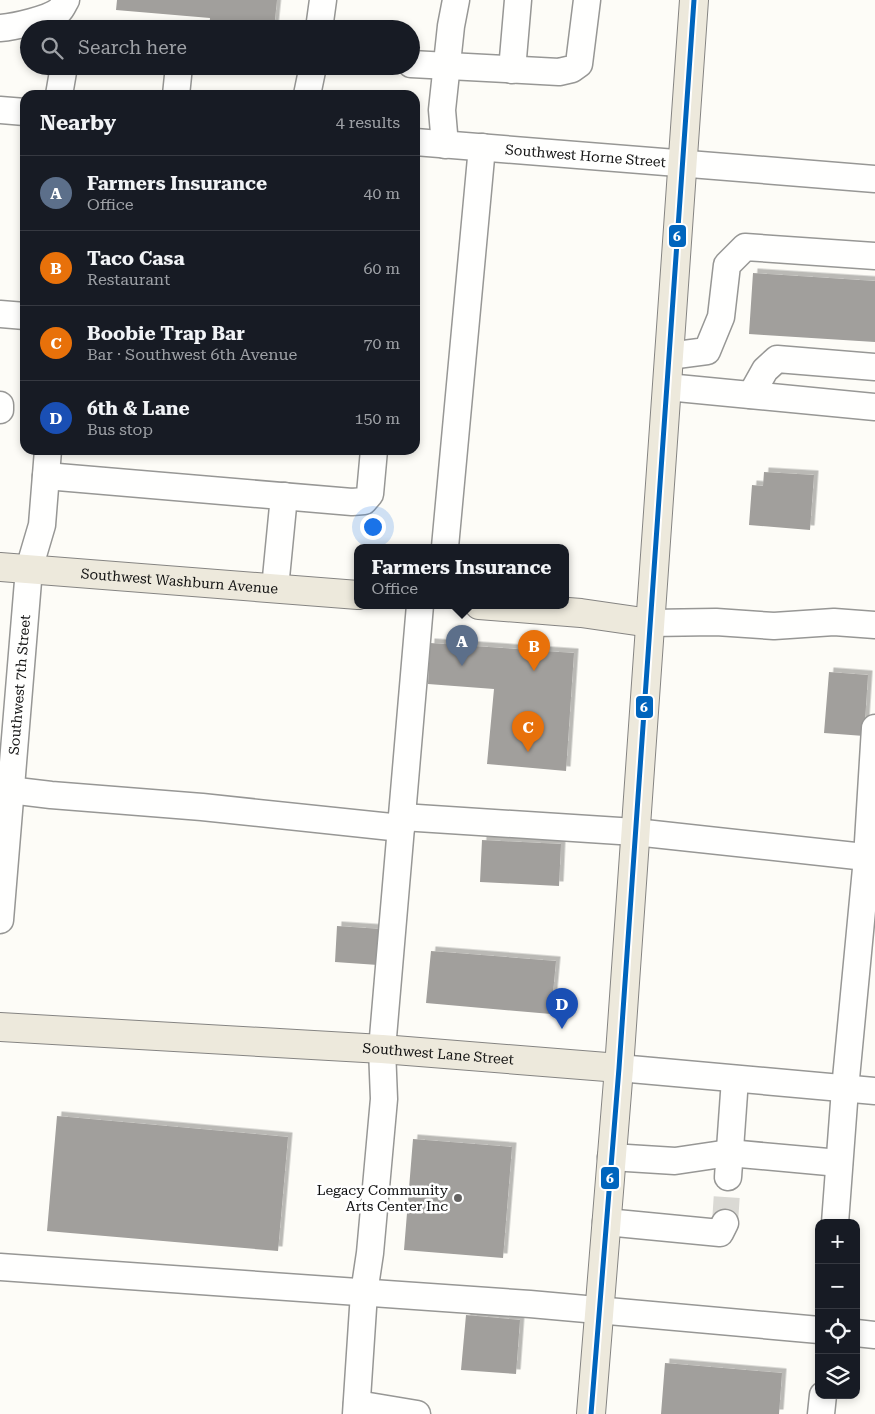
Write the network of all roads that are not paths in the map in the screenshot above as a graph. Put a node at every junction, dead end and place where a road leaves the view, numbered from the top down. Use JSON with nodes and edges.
{"nodes":[{"id":1,"x":66,"y":0,"type":"edge"},
{"id":2,"x":324,"y":0,"type":"edge"},
{"id":3,"x":456,"y":0,"type":"edge"},
{"id":4,"x":518,"y":0,"type":"edge"},
{"id":5,"x":587,"y":0,"type":"edge"},
{"id":6,"x":694,"y":0,"type":"edge"},
{"id":7,"x":39,"y":20,"type":"edge"},
{"id":8,"x":321,"y":20,"type":"edge"},
{"id":9,"x":20,"y":25,"type":"edge"},
{"id":10,"x":0,"y":28,"type":"edge"},
{"id":11,"x":420,"y":64,"type":"edge"},
{"id":12,"x":447,"y":66,"type":"junction"},
{"id":13,"x":512,"y":70,"type":"junction"},
{"id":14,"x":62,"y":75,"type":"edge"},
{"id":15,"x":179,"y":75,"type":"edge"},
{"id":16,"x":311,"y":75,"type":"edge"},
{"id":17,"x":60,"y":90,"type":"edge"},
{"id":18,"x":177,"y":90,"type":"edge"},
{"id":19,"x":308,"y":90,"type":"edge"},
{"id":20,"x":0,"y":110,"type":"edge"},
{"id":21,"x":20,"y":112,"type":"edge"},
{"id":22,"x":420,"y":142,"type":"edge"},
{"id":23,"x":445,"y":144,"type":"junction"},
{"id":24,"x":482,"y":147,"type":"junction"},
{"id":25,"x":683,"y":164,"type":"junction"},
{"id":26,"x":875,"y":179,"type":"edge"},
{"id":27,"x":875,"y":256,"type":"edge"},
{"id":28,"x":0,"y":314,"type":"edge"},
{"id":29,"x":20,"y":316,"type":"edge"},
{"id":30,"x":669,"y":356,"type":"junction"},
{"id":31,"x":875,"y":367,"type":"edge"},
{"id":32,"x":667,"y":387,"type":"junction"},
{"id":33,"x":751,"y":395,"type":"junction"},
{"id":34,"x":0,"y":405,"type":"edge"},
{"id":35,"x":875,"y":407,"type":"edge"},
{"id":36,"x":0,"y":410,"type":"edge"},
{"id":37,"x":48,"y":455,"type":"edge"},
{"id":38,"x":374,"y":455,"type":"edge"},
{"id":39,"x":46,"y":476,"type":"junction"},
{"id":40,"x":284,"y":496,"type":"junction"},
{"id":41,"x":446,"y":544,"type":"edge"},
{"id":42,"x":0,"y":567,"type":"edge"},
{"id":43,"x":29,"y":569,"type":"junction"},
{"id":44,"x":275,"y":588,"type":"junction"},
{"id":45,"x":354,"y":595,"type":"edge"},
{"id":46,"x":420,"y":609,"type":"edge"},
{"id":47,"x":530,"y":609,"type":"edge"},
{"id":48,"x":650,"y":624,"type":"junction"},
{"id":49,"x":875,"y":625,"type":"edge"},
{"id":50,"x":875,"y":728,"type":"edge"},
{"id":51,"x":5,"y":790,"type":"edge"},
{"id":52,"x":401,"y":822,"type":"junction"},
{"id":53,"x":635,"y":832,"type":"junction"},
{"id":54,"x":871,"y":858,"type":"edge"},
{"id":55,"x":0,"y":920,"type":"edge"},
{"id":56,"x":0,"y":1027,"type":"edge"},
{"id":57,"x":382,"y":1049,"type":"junction"},
{"id":58,"x":618,"y":1068,"type":"junction"},
{"id":59,"x":735,"y":1078,"type":"junction"},
{"id":60,"x":846,"y":1088,"type":"junction"},
{"id":61,"x":875,"y":1091,"type":"edge"},
{"id":62,"x":612,"y":1157,"type":"junction"},
{"id":63,"x":839,"y":1163,"type":"junction"},
{"id":64,"x":728,"y":1165,"type":"junction"},
{"id":65,"x":835,"y":1219,"type":"edge"},
{"id":66,"x":606,"y":1222,"type":"junction"},
{"id":67,"x":725,"y":1224,"type":"dead end"},
{"id":68,"x":0,"y":1267,"type":"edge"},
{"id":69,"x":364,"y":1293,"type":"junction"},
{"id":70,"x":599,"y":1312,"type":"junction"},
{"id":71,"x":815,"y":1330,"type":"edge"},
{"id":72,"x":860,"y":1333,"type":"edge"},
{"id":73,"x":875,"y":1335,"type":"edge"},
{"id":74,"x":823,"y":1399,"type":"edge"},
{"id":75,"x":356,"y":1409,"type":"edge"},
{"id":76,"x":417,"y":1414,"type":"edge"},
{"id":77,"x":591,"y":1414,"type":"edge"},
{"id":78,"x":822,"y":1414,"type":"edge"}],
"edges":[{"from":1,"to":7,"type":"street"},
{"from":2,"to":8,"type":"street"},
{"from":3,"to":12,"type":"street"},
{"from":4,"to":13,"type":"street"},
{"from":5,"to":13,"type":"street"},
{"from":6,"to":25,"type":"main road"},
{"from":9,"to":10,"type":"street"},
{"from":11,"to":12,"type":"street"},
{"from":12,"to":13,"type":"street"},
{"from":12,"to":23,"type":"street"},
{"from":14,"to":17,"type":"street"},
{"from":15,"to":18,"type":"street"},
{"from":16,"to":19,"type":"street"},
{"from":20,"to":21,"type":"street"},
{"from":22,"to":23,"type":"street","name":"Southwest Horne Street"},
{"from":23,"to":24,"type":"street","name":"Southwest Horne Street"},
{"from":24,"to":25,"type":"street","name":"Southwest Horne Street"},
{"from":24,"to":41,"type":"street"},
{"from":25,"to":26,"type":"street","name":"Southwest Horne Street"},
{"from":25,"to":30,"type":"main road"},
{"from":27,"to":30,"type":"street"},
{"from":28,"to":29,"type":"street"},
{"from":30,"to":32,"type":"main road"},
{"from":31,"to":33,"type":"street"},
{"from":32,"to":33,"type":"street"},
{"from":32,"to":48,"type":"main road"},
{"from":33,"to":35,"type":"street"},
{"from":34,"to":36,"type":"street"},
{"from":37,"to":39,"type":"street","name":"Southwest 7th Street"},
{"from":38,"to":40,"type":"street"},
{"from":39,"to":40,"type":"street"},
{"from":39,"to":43,"type":"street","name":"Southwest 7th Street"},
{"from":40,"to":44,"type":"street"},
{"from":42,"to":43,"type":"main road","name":"Southwest Washburn Avenue"},
{"from":43,"to":44,"type":"main road","name":"Southwest Washburn Avenue"},
{"from":43,"to":51,"type":"street","name":"Southwest 7th Street"},
{"from":44,"to":45,"type":"main road","name":"Southwest Washburn Avenue"},
{"from":46,"to":52,"type":"street"},
{"from":47,"to":48,"type":"main road"},
{"from":48,"to":49,"type":"street"},
{"from":48,"to":53,"type":"main road"},
{"from":50,"to":54,"type":"street"},
{"from":51,"to":52,"type":"street"},
{"from":51,"to":55,"type":"street","name":"Southwest 7th Street"},
{"from":52,"to":53,"type":"street"},
{"from":52,"to":57,"type":"street"},
{"from":53,"to":54,"type":"street"},
{"from":53,"to":58,"type":"main road"},
{"from":54,"to":60,"type":"street"},
{"from":56,"to":57,"type":"main road","name":"Southwest Lane Street"},
{"from":57,"to":58,"type":"main road","name":"Southwest Lane Street"},
{"from":57,"to":69,"type":"street"},
{"from":58,"to":59,"type":"street","name":"Southwest Lane Street"},
{"from":58,"to":62,"type":"main road"},
{"from":59,"to":60,"type":"street","name":"Southwest Lane Street"},
{"from":59,"to":64,"type":"street"},
{"from":60,"to":61,"type":"street","name":"Southwest Lane Street"},
{"from":60,"to":63,"type":"street"},
{"from":62,"to":64,"type":"street"},
{"from":62,"to":66,"type":"main road"},
{"from":63,"to":64,"type":"street"},
{"from":63,"to":65,"type":"street"},
{"from":66,"to":67,"type":"street"},
{"from":66,"to":70,"type":"main road"},
{"from":68,"to":69,"type":"street"},
{"from":69,"to":70,"type":"street"},
{"from":69,"to":75,"type":"street"},
{"from":70,"to":71,"type":"street"},
{"from":70,"to":77,"type":"main road"},
{"from":72,"to":73,"type":"street"},
{"from":74,"to":78,"type":"street"},
{"from":75,"to":76,"type":"street"}]}
